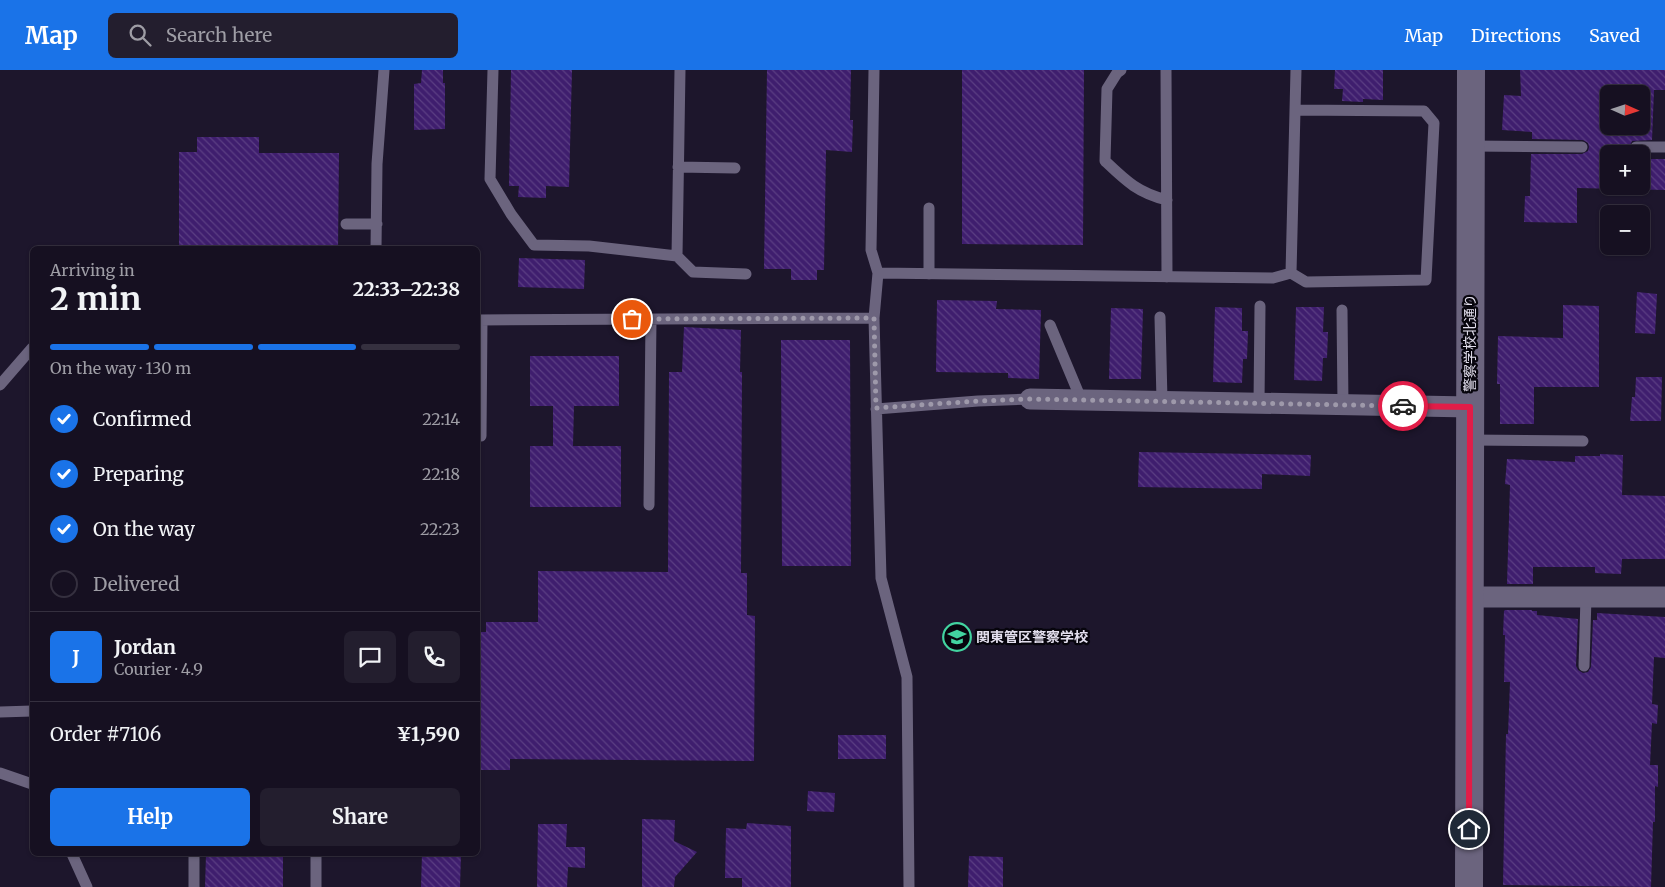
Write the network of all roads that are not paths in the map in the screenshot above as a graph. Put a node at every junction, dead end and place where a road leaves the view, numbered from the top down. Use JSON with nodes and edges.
{"nodes":[{"id":1,"x":384,"y":70,"type":"edge"},
{"id":2,"x":493,"y":70,"type":"edge"},
{"id":3,"x":680,"y":70,"type":"edge"},
{"id":4,"x":874,"y":70,"type":"edge"},
{"id":5,"x":1121,"y":70,"type":"edge"},
{"id":6,"x":1166,"y":70,"type":"edge"},
{"id":7,"x":1296,"y":70,"type":"edge"},
{"id":8,"x":1471,"y":70,"type":"edge"},
{"id":9,"x":1295,"y":110,"type":"junction"},
{"id":10,"x":1471,"y":146,"type":"junction"},
{"id":11,"x":1582,"y":147,"type":"dead end"},
{"id":12,"x":1650,"y":147,"type":"edge"},
{"id":13,"x":1665,"y":147,"type":"edge"},
{"id":14,"x":678,"y":167,"type":"junction"},
{"id":15,"x":735,"y":168,"type":"dead end"},
{"id":16,"x":1167,"y":200,"type":"junction"},
{"id":17,"x":929,"y":208,"type":"dead end"},
{"id":18,"x":346,"y":224,"type":"dead end"},
{"id":19,"x":377,"y":224,"type":"junction"},
{"id":20,"x":376,"y":246,"type":"edge"},
{"id":21,"x":677,"y":256,"type":"junction"},
{"id":22,"x":878,"y":273,"type":"junction"},
{"id":23,"x":1291,"y":273,"type":"junction"},
{"id":24,"x":746,"y":274,"type":"dead end"},
{"id":25,"x":929,"y":274,"type":"junction"},
{"id":26,"x":1167,"y":277,"type":"junction"},
{"id":27,"x":1260,"y":306,"type":"dead end"},
{"id":28,"x":1342,"y":310,"type":"dead end"},
{"id":29,"x":1160,"y":317,"type":"dead end"},
{"id":30,"x":874,"y":318,"type":"junction"},
{"id":31,"x":651,"y":319,"type":"junction"},
{"id":32,"x":480,"y":320,"type":"edge"},
{"id":33,"x":1050,"y":325,"type":"dead end"},
{"id":34,"x":30,"y":350,"type":"edge"},
{"id":35,"x":0,"y":385,"type":"edge"},
{"id":36,"x":1030,"y":399,"type":"joint"},
{"id":37,"x":1081,"y":400,"type":"junction"},
{"id":38,"x":1162,"y":401,"type":"junction"},
{"id":39,"x":1259,"y":403,"type":"junction"},
{"id":40,"x":1342,"y":405,"type":"junction"},
{"id":41,"x":1470,"y":407,"type":"junction"},
{"id":42,"x":876,"y":408,"type":"junction"},
{"id":43,"x":481,"y":436,"type":"dead end"},
{"id":44,"x":1470,"y":440,"type":"junction"},
{"id":45,"x":1583,"y":441,"type":"dead end"},
{"id":46,"x":649,"y":506,"type":"dead end"},
{"id":47,"x":1470,"y":597,"type":"junction"},
{"id":48,"x":1586,"y":597,"type":"junction"},
{"id":49,"x":1665,"y":598,"type":"edge"},
{"id":50,"x":1584,"y":666,"type":"dead end"},
{"id":51,"x":30,"y":711,"type":"edge"},
{"id":52,"x":0,"y":712,"type":"edge"},
{"id":53,"x":0,"y":773,"type":"edge"},
{"id":54,"x":30,"y":783,"type":"edge"},
{"id":55,"x":73,"y":856,"type":"edge"},
{"id":56,"x":194,"y":856,"type":"edge"},
{"id":57,"x":316,"y":856,"type":"edge"},
{"id":58,"x":88,"y":887,"type":"edge"},
{"id":59,"x":194,"y":887,"type":"edge"},
{"id":60,"x":316,"y":887,"type":"edge"},
{"id":61,"x":909,"y":887,"type":"edge"},
{"id":62,"x":1469,"y":887,"type":"edge"}],
"edges":[{"from":1,"to":19,"type":"lane"},
{"from":2,"to":21,"type":"lane"},
{"from":3,"to":14,"type":"lane"},
{"from":4,"to":22,"type":"lane"},
{"from":5,"to":16,"type":"lane"},
{"from":6,"to":16,"type":"lane"},
{"from":7,"to":9,"type":"lane"},
{"from":8,"to":10,"type":"street","name":"警察学校北通り"},
{"from":9,"to":23,"type":"lane"},
{"from":9,"to":23,"type":"lane"},
{"from":10,"to":11,"type":"lane"},
{"from":10,"to":41,"type":"street","name":"警察学校北通り"},
{"from":12,"to":13,"type":"lane"},
{"from":14,"to":15,"type":"lane"},
{"from":14,"to":21,"type":"lane"},
{"from":16,"to":26,"type":"lane"},
{"from":17,"to":25,"type":"lane"},
{"from":18,"to":19,"type":"lane"},
{"from":19,"to":20,"type":"lane"},
{"from":21,"to":24,"type":"lane"},
{"from":22,"to":25,"type":"lane"},
{"from":22,"to":30,"type":"lane"},
{"from":23,"to":26,"type":"lane"},
{"from":25,"to":26,"type":"lane"},
{"from":27,"to":39,"type":"lane"},
{"from":28,"to":40,"type":"lane"},
{"from":29,"to":38,"type":"lane"},
{"from":30,"to":31,"type":"lane"},
{"from":30,"to":42,"type":"lane"},
{"from":31,"to":32,"type":"lane"},
{"from":31,"to":46,"type":"lane"},
{"from":32,"to":43,"type":"lane"},
{"from":33,"to":37,"type":"lane"},
{"from":34,"to":35,"type":"lane"},
{"from":36,"to":37,"type":"street"},
{"from":36,"to":42,"type":"lane"},
{"from":37,"to":38,"type":"street"},
{"from":38,"to":39,"type":"street"},
{"from":39,"to":40,"type":"street"},
{"from":40,"to":41,"type":"street"},
{"from":41,"to":44,"type":"street","name":"警察学校北通り"},
{"from":42,"to":61,"type":"lane"},
{"from":44,"to":45,"type":"lane"},
{"from":44,"to":47,"type":"street","name":"警察学校北通り"},
{"from":47,"to":48,"type":"street"},
{"from":47,"to":62,"type":"street","name":"警察学校北通り"},
{"from":48,"to":49,"type":"street"},
{"from":48,"to":50,"type":"lane"},
{"from":51,"to":52,"type":"lane"},
{"from":53,"to":54,"type":"lane"},
{"from":55,"to":58,"type":"lane"},
{"from":56,"to":59,"type":"lane"},
{"from":57,"to":60,"type":"lane"}]}
